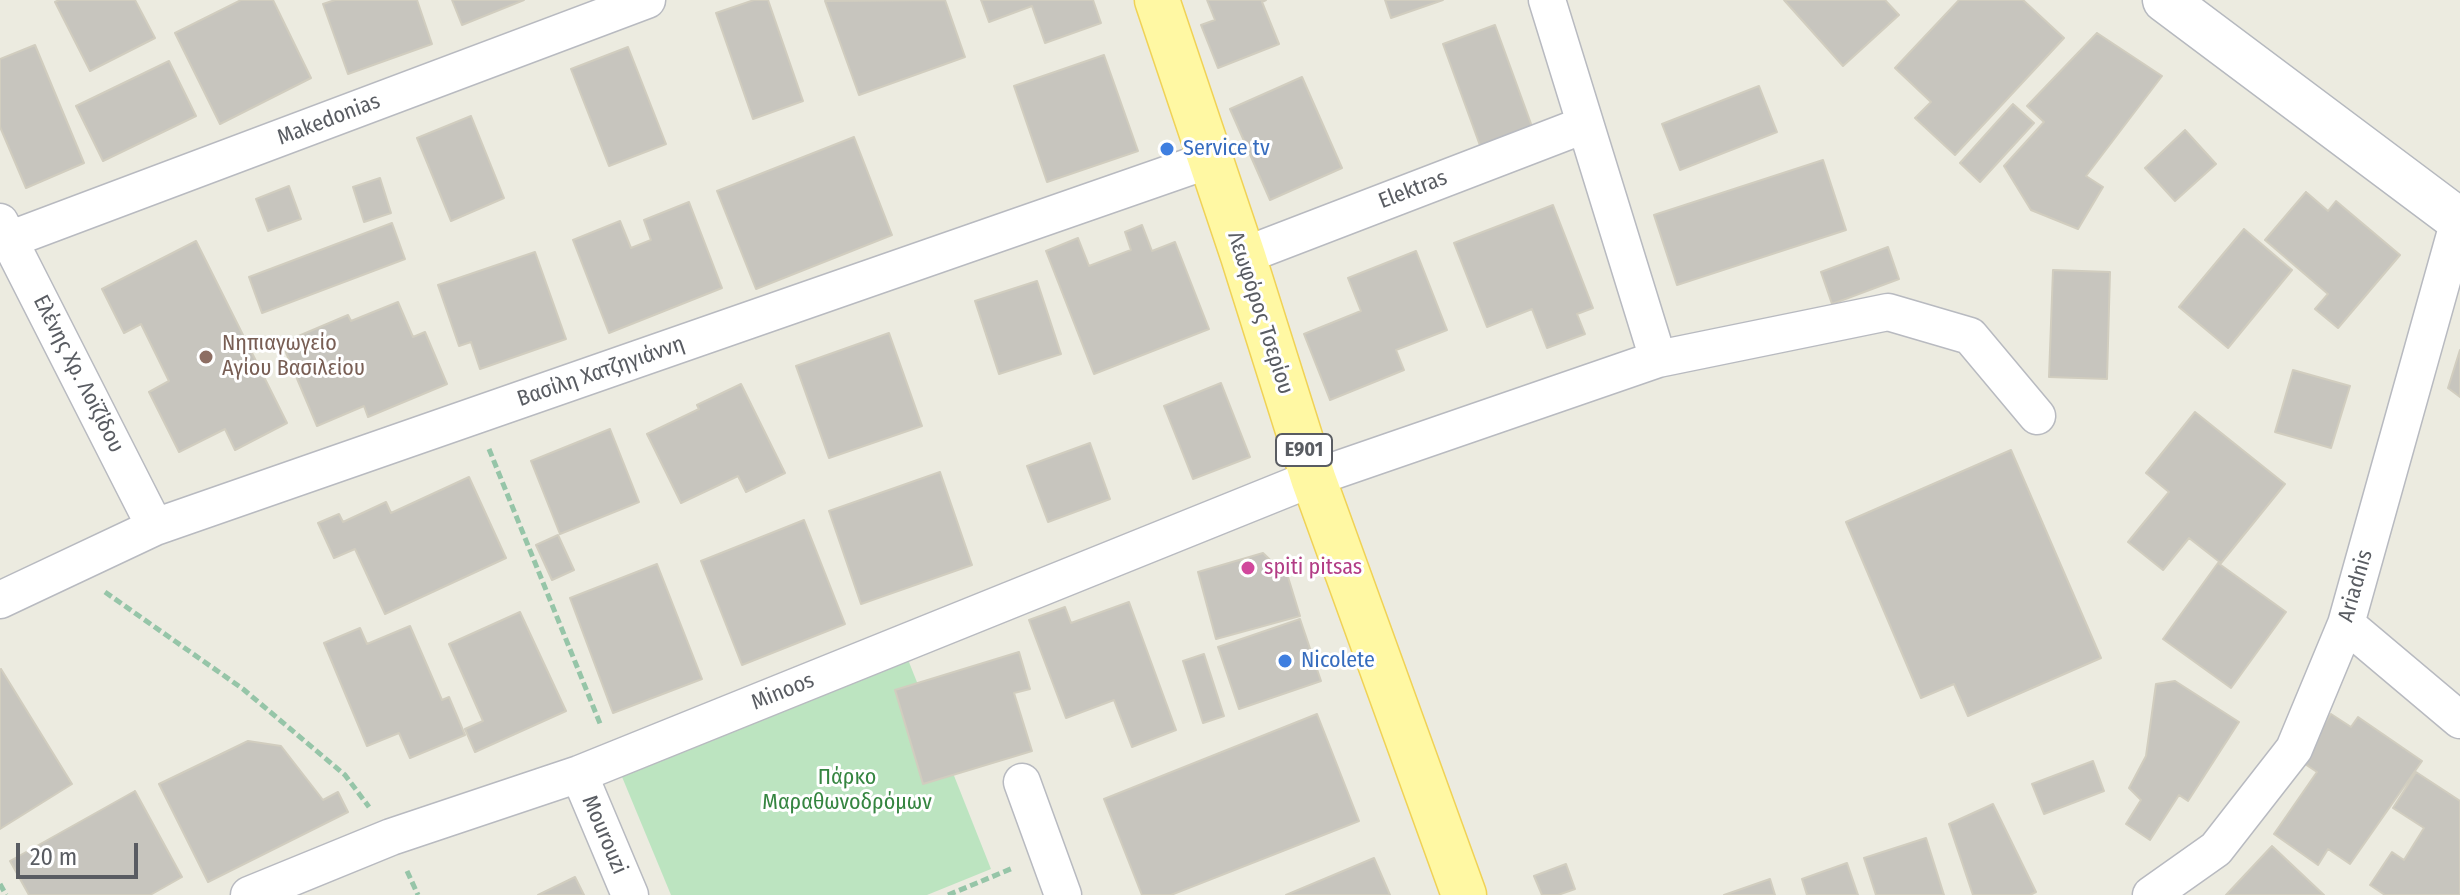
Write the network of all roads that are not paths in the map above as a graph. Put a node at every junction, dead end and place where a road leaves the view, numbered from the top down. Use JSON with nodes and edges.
{"nodes":[{"id":1,"x":647,"y":0,"type":"edge"},
{"id":2,"x":1157,"y":0,"type":"edge"},
{"id":3,"x":1547,"y":0,"type":"edge"},
{"id":4,"x":2165,"y":0,"type":"edge"},
{"id":5,"x":1584,"y":125,"type":"junction"},
{"id":6,"x":1209,"y":160,"type":"junction"},
{"id":7,"x":2459,"y":220,"type":"edge"},
{"id":8,"x":5,"y":230,"type":"edge"},
{"id":9,"x":1243,"y":256,"type":"junction"},
{"id":10,"x":1658,"y":359,"type":"junction"},
{"id":11,"x":2037,"y":416,"type":"dead end"},
{"id":12,"x":1313,"y":478,"type":"junction"},
{"id":13,"x":155,"y":527,"type":"junction"},
{"id":14,"x":0,"y":600,"type":"edge"},
{"id":15,"x":2346,"y":624,"type":"junction"},
{"id":16,"x":2460,"y":720,"type":"edge"},
{"id":17,"x":579,"y":774,"type":"junction"},
{"id":18,"x":1022,"y":782,"type":"dead end"},
{"id":19,"x":249,"y":895,"type":"edge"},
{"id":20,"x":630,"y":895,"type":"edge"},
{"id":21,"x":1063,"y":895,"type":"edge"},
{"id":22,"x":1464,"y":895,"type":"edge"},
{"id":23,"x":2151,"y":895,"type":"edge"}],
"edges":[{"from":1,"to":8,"type":"street","name":"Makedonias"},
{"from":2,"to":6,"type":"main road","name":"Λεωφόρος Τσερίου","number":"E901"},
{"from":3,"to":5,"type":"street"},
{"from":4,"to":7,"type":"street"},
{"from":5,"to":9,"type":"street","name":"Elektras"},
{"from":5,"to":10,"type":"street"},
{"from":6,"to":9,"type":"main road","name":"Λεωφόρος Τσερίου","number":"E901"},
{"from":6,"to":13,"type":"street","name":"Βασίλη Χατζηγιάννη"},
{"from":7,"to":15,"type":"street","name":"Ariadnis"},
{"from":8,"to":13,"type":"street","name":"Ελένης Χρ. Λοϊζίδου"},
{"from":9,"to":12,"type":"main road","name":"Λεωφόρος Τσερίου","number":"E901"},
{"from":10,"to":11,"type":"street","name":"Minoos"},
{"from":10,"to":12,"type":"street","name":"Minoos"},
{"from":12,"to":17,"type":"street","name":"Minoos"},
{"from":12,"to":22,"type":"main road","name":"Λεωφόρος Τσερίου","number":"E901"},
{"from":13,"to":14,"type":"street","name":"Βασίλη Χατζηγιάννη"},
{"from":15,"to":16,"type":"street"},
{"from":15,"to":23,"type":"street","name":"Ariadnis"},
{"from":17,"to":19,"type":"street","name":"Minoos"},
{"from":17,"to":20,"type":"street","name":"Mourouzi"},
{"from":18,"to":21,"type":"street"}]}
